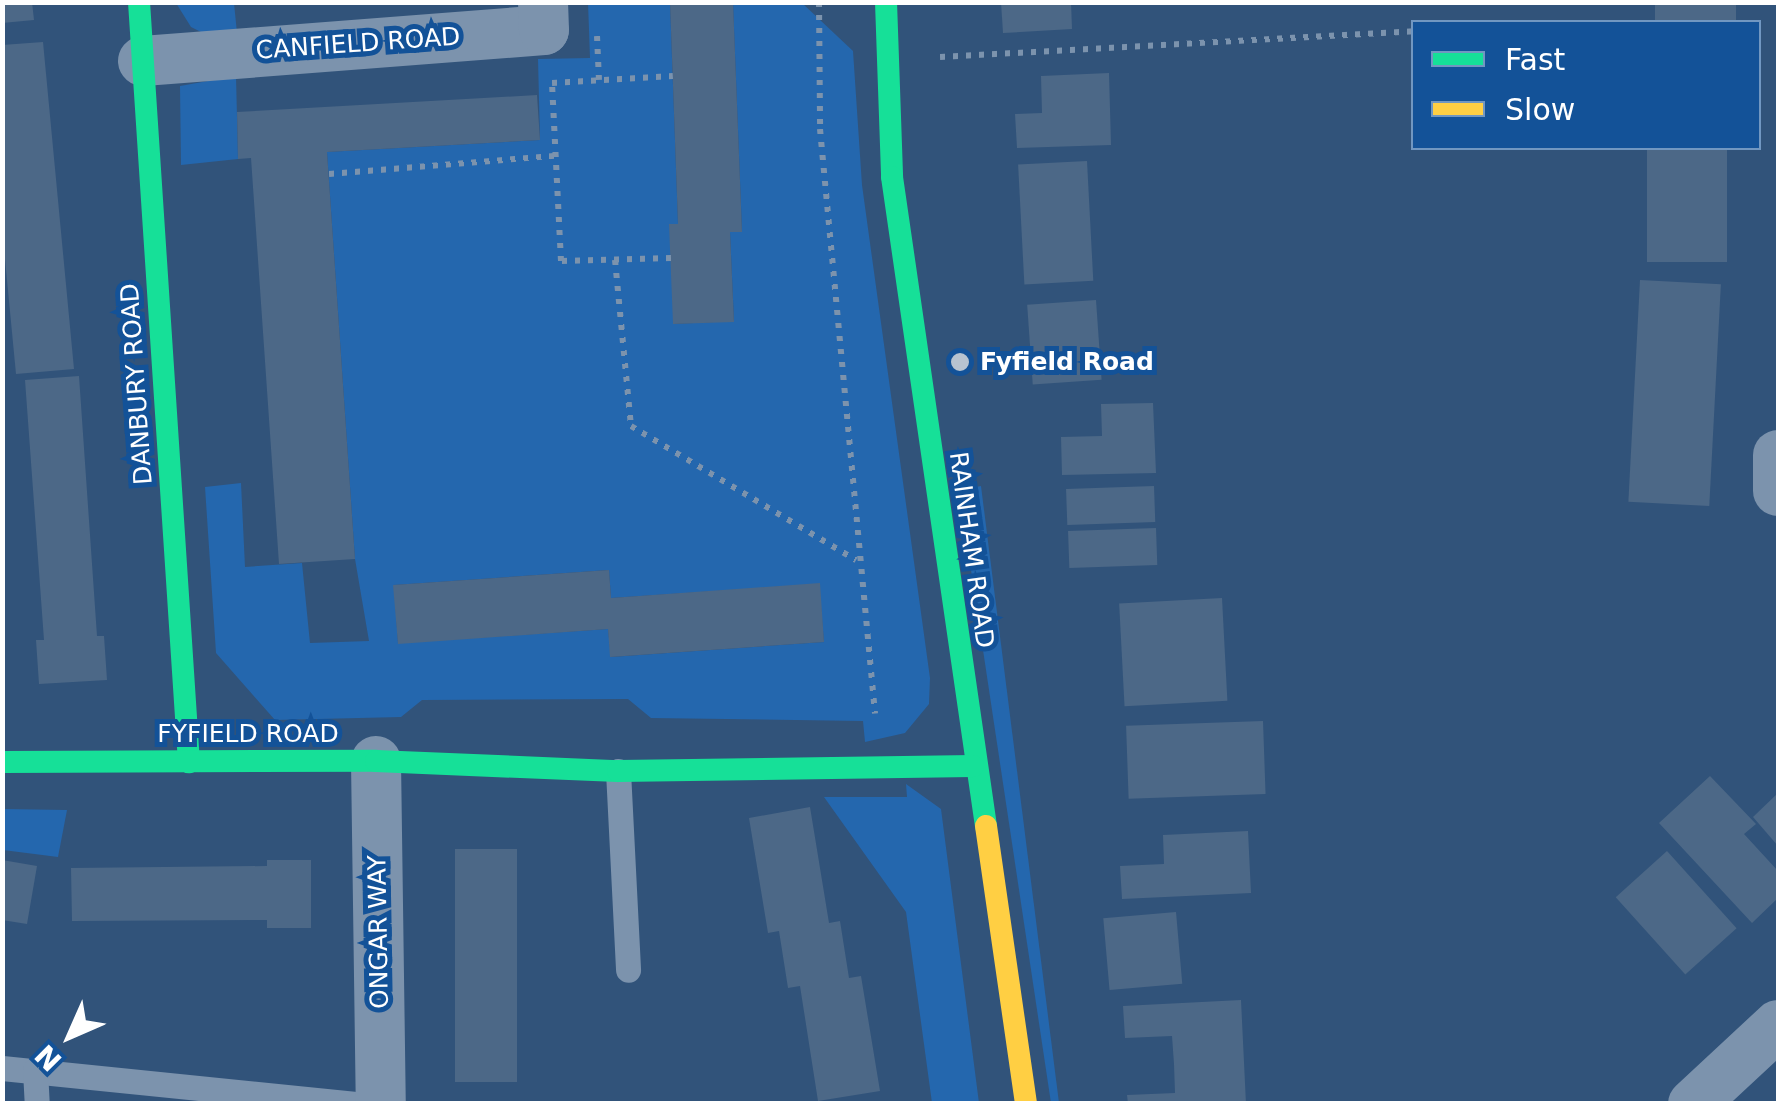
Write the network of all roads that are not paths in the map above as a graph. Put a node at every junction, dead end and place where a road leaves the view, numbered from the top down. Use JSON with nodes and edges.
{"nodes":[{"id":1,"x":139,"y":2,"type":"edge"},
{"id":2,"x":544,"y":2,"type":"edge"},
{"id":3,"x":886,"y":2,"type":"edge"},
{"id":4,"x":144,"y":60,"type":"junction"},
{"id":5,"x":1778,"y":455,"type":"edge"},
{"id":6,"x":1778,"y":492,"type":"edge"},
{"id":7,"x":376,"y":761,"type":"junction"},
{"id":8,"x":2,"y":762,"type":"edge"},
{"id":9,"x":190,"y":762,"type":"junction"},
{"id":10,"x":974,"y":766,"type":"junction"},
{"id":11,"x":618,"y":771,"type":"junction"},
{"id":12,"x":628,"y":970,"type":"dead end"},
{"id":13,"x":1778,"y":1025,"type":"edge"},
{"id":14,"x":2,"y":1068,"type":"edge"},
{"id":15,"x":35,"y":1070,"type":"junction"},
{"id":16,"x":37,"y":1104,"type":"edge"},
{"id":17,"x":358,"y":1104,"type":"edge"},
{"id":18,"x":381,"y":1104,"type":"edge"},
{"id":19,"x":1026,"y":1104,"type":"edge"},
{"id":20,"x":1693,"y":1104,"type":"edge"}],
"edges":[{"from":1,"to":4,"type":"street","name":"DANBURY ROAD"},
{"from":2,"to":4,"type":"street","name":"CANFIELD ROAD"},
{"from":3,"to":10,"type":"street","name":"RAINHAM ROAD"},
{"from":4,"to":9,"type":"street","name":"DANBURY ROAD"},
{"from":5,"to":6,"type":"street"},
{"from":7,"to":9,"type":"street","name":"FYFIELD ROAD"},
{"from":7,"to":11,"type":"street","name":"FYFIELD ROAD"},
{"from":7,"to":18,"type":"street","name":"ONGAR WAY"},
{"from":8,"to":9,"type":"street","name":"FYFIELD ROAD"},
{"from":10,"to":11,"type":"street","name":"FYFIELD ROAD"},
{"from":10,"to":19,"type":"street","name":"RAINHAM ROAD"},
{"from":11,"to":12,"type":"lane"},
{"from":13,"to":20,"type":"street"},
{"from":14,"to":15,"type":"lane"},
{"from":15,"to":16,"type":"lane"},
{"from":15,"to":17,"type":"lane"}]}
